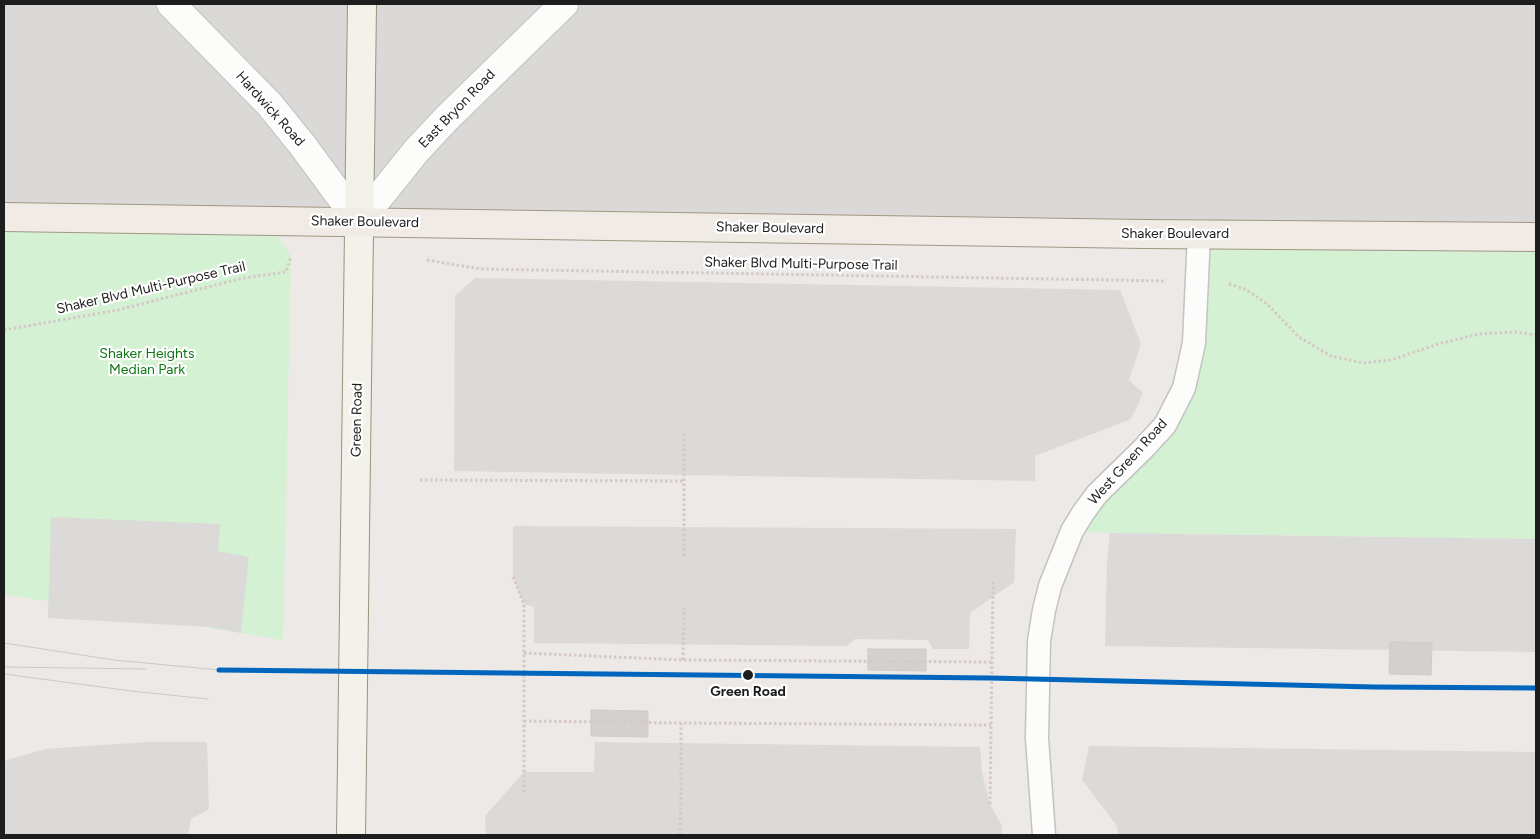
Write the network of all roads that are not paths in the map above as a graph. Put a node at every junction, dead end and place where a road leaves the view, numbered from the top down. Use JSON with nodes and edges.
{"nodes":[{"id":1,"x":171,"y":4,"type":"edge"},
{"id":2,"x":362,"y":4,"type":"edge"},
{"id":3,"x":564,"y":4,"type":"edge"},
{"id":4,"x":4,"y":217,"type":"edge"},
{"id":5,"x":358,"y":222,"type":"junction"},
{"id":6,"x":1200,"y":234,"type":"junction"},
{"id":7,"x":1536,"y":237,"type":"edge"},
{"id":8,"x":351,"y":835,"type":"edge"},
{"id":9,"x":1044,"y":835,"type":"edge"}],
"edges":[{"from":1,"to":5,"type":"street","name":"Hardwick Road"},
{"from":2,"to":5,"type":"main road","name":"Green Road"},
{"from":3,"to":5,"type":"street","name":"East Bryon Road"},
{"from":4,"to":5,"type":"main road","name":"Shaker Boulevard"},
{"from":5,"to":6,"type":"main road","name":"Shaker Boulevard"},
{"from":5,"to":8,"type":"main road","name":"Green Road"},
{"from":6,"to":7,"type":"main road","name":"Shaker Boulevard"},
{"from":6,"to":9,"type":"lane","name":"West Green Road"}]}
